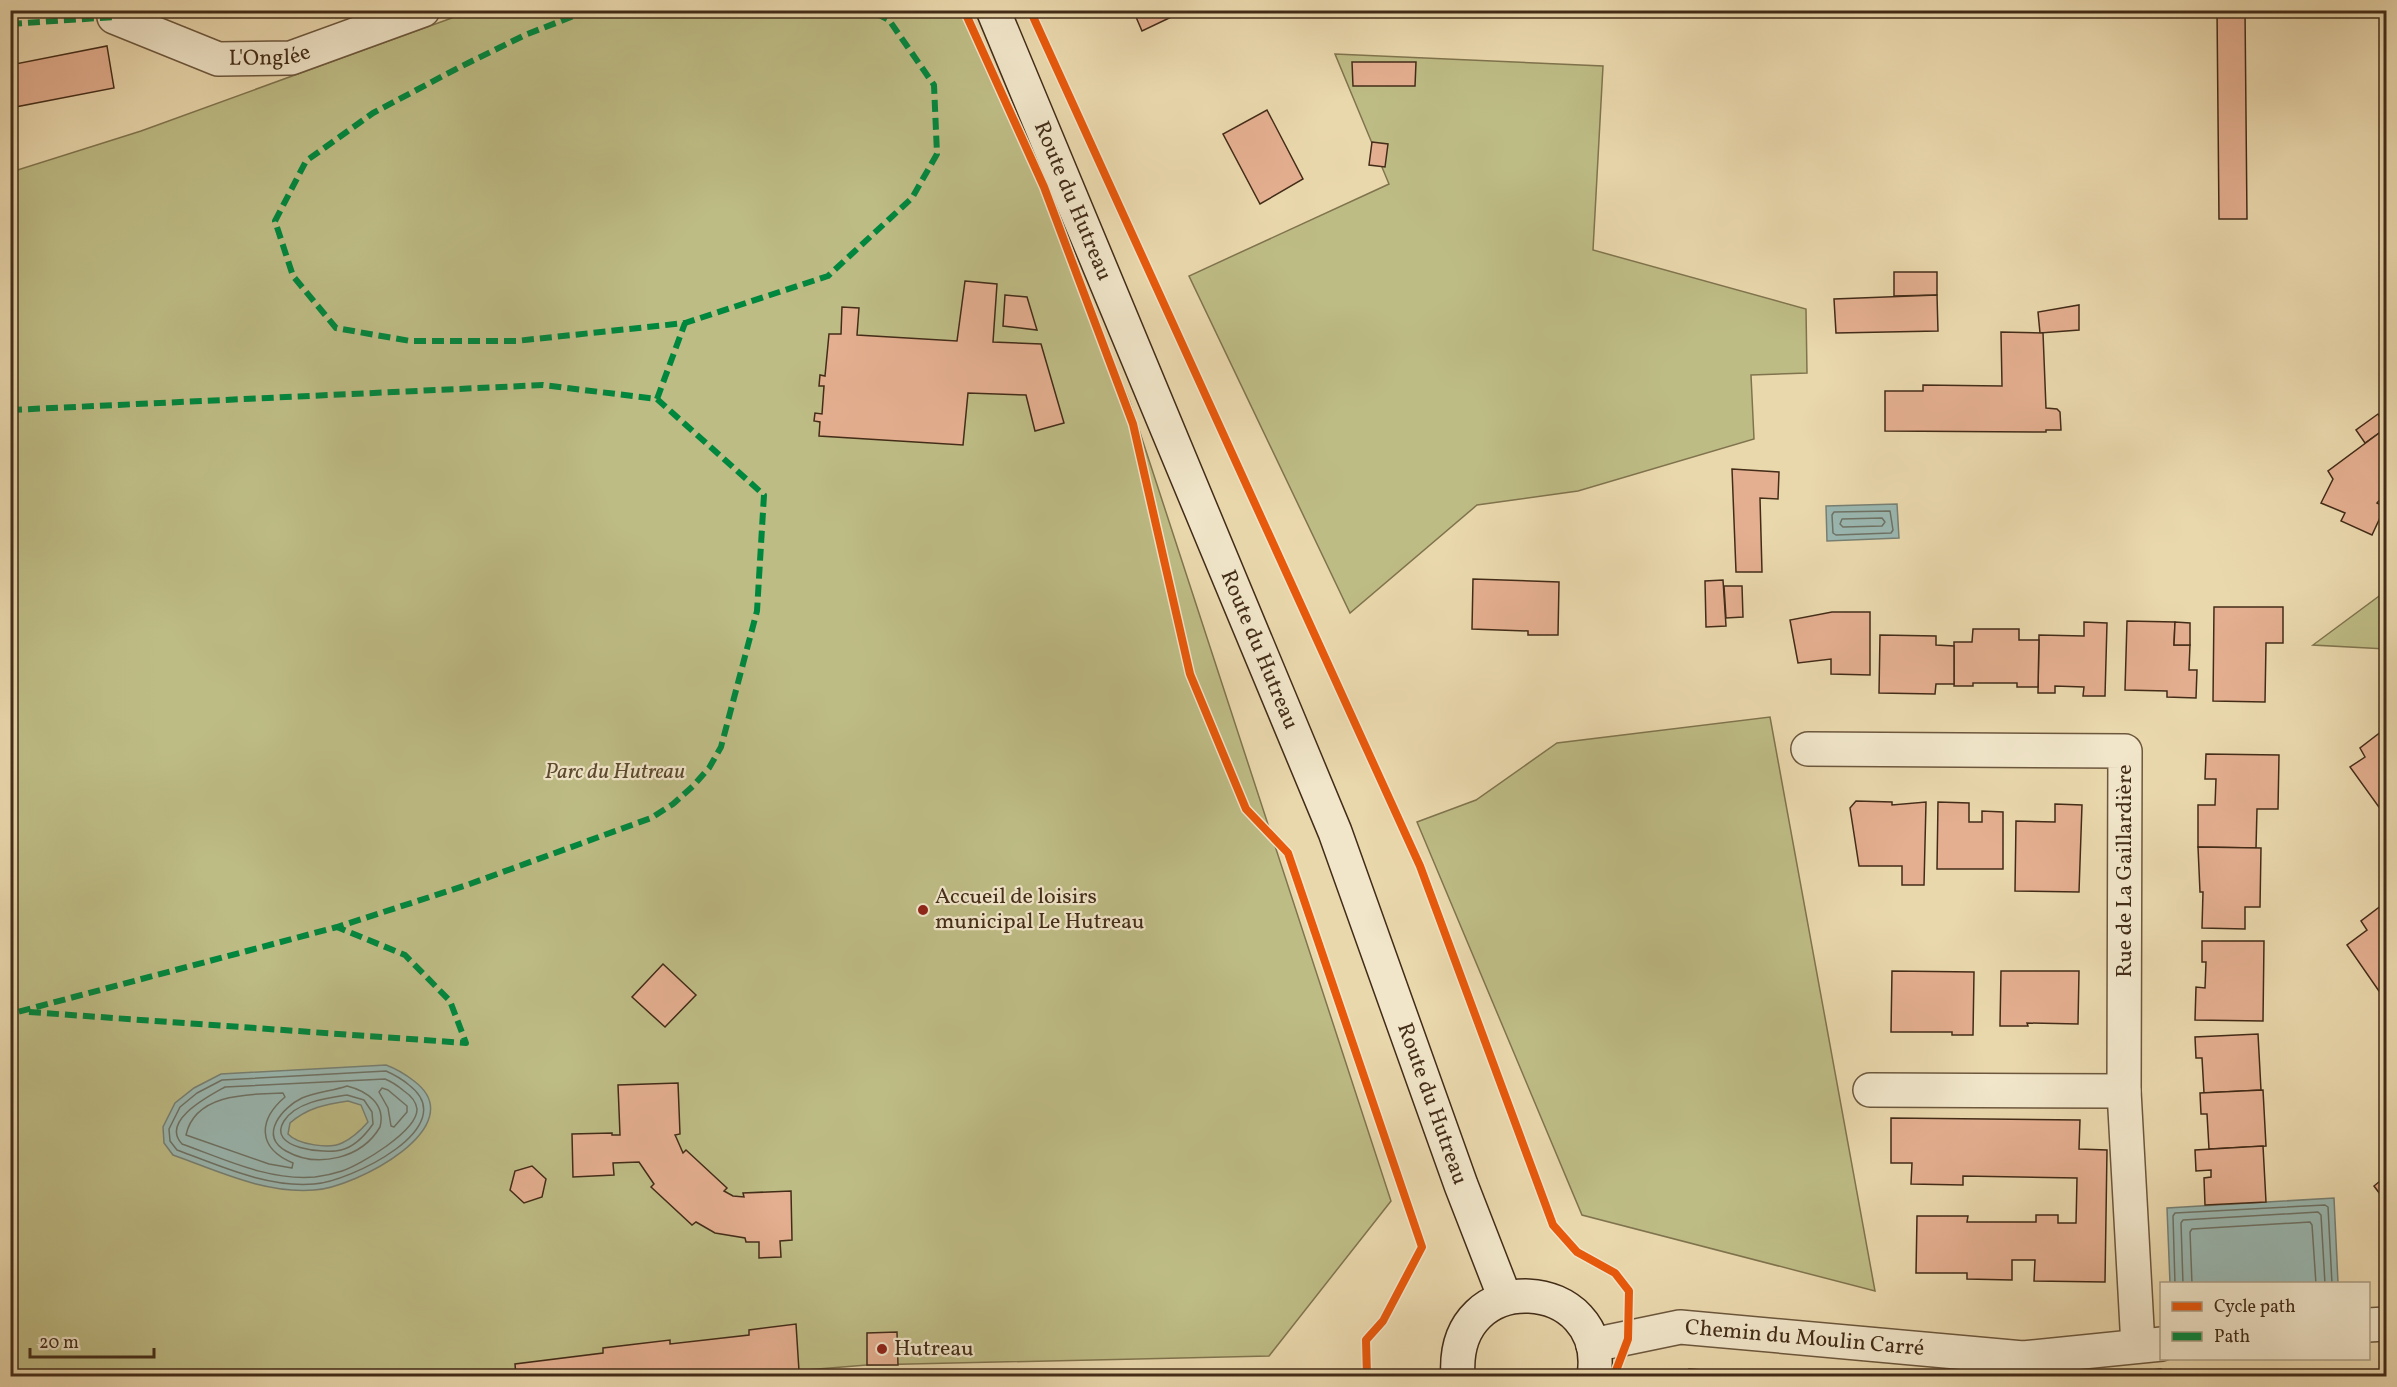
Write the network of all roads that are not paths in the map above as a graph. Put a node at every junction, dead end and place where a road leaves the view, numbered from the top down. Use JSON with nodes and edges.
{"nodes":[{"id":1,"x":423,"y":10,"type":"edge"},
{"id":2,"x":993,"y":10,"type":"edge"},
{"id":3,"x":114,"y":17,"type":"dead end"},
{"id":4,"x":1808,"y":749,"type":"dead end"},
{"id":5,"x":1870,"y":1090,"type":"dead end"},
{"id":6,"x":2124,"y":1091,"type":"junction"},
{"id":7,"x":1505,"y":1298,"type":"junction"},
{"id":8,"x":2386,"y":1324,"type":"edge"},
{"id":9,"x":2370,"y":1325,"type":"edge"},
{"id":10,"x":2150,"y":1345,"type":"edge"},
{"id":11,"x":1593,"y":1361,"type":"edge"},
{"id":12,"x":1458,"y":1377,"type":"edge"}],
"edges":[{"from":1,"to":3,"type":"street","name":"L'Onglée"},
{"from":2,"to":7,"type":"street","name":"Route du Hutreau"},
{"from":4,"to":6,"type":"street","name":"Rue de La Gaillardière"},
{"from":5,"to":6,"type":"street"},
{"from":6,"to":10,"type":"street","name":"Rue de La Gaillardière"},
{"from":7,"to":11,"type":"street"},
{"from":7,"to":12,"type":"street"},
{"from":8,"to":9,"type":"street"},
{"from":10,"to":11,"type":"street","name":"Chemin du Moulin Carré"}]}
